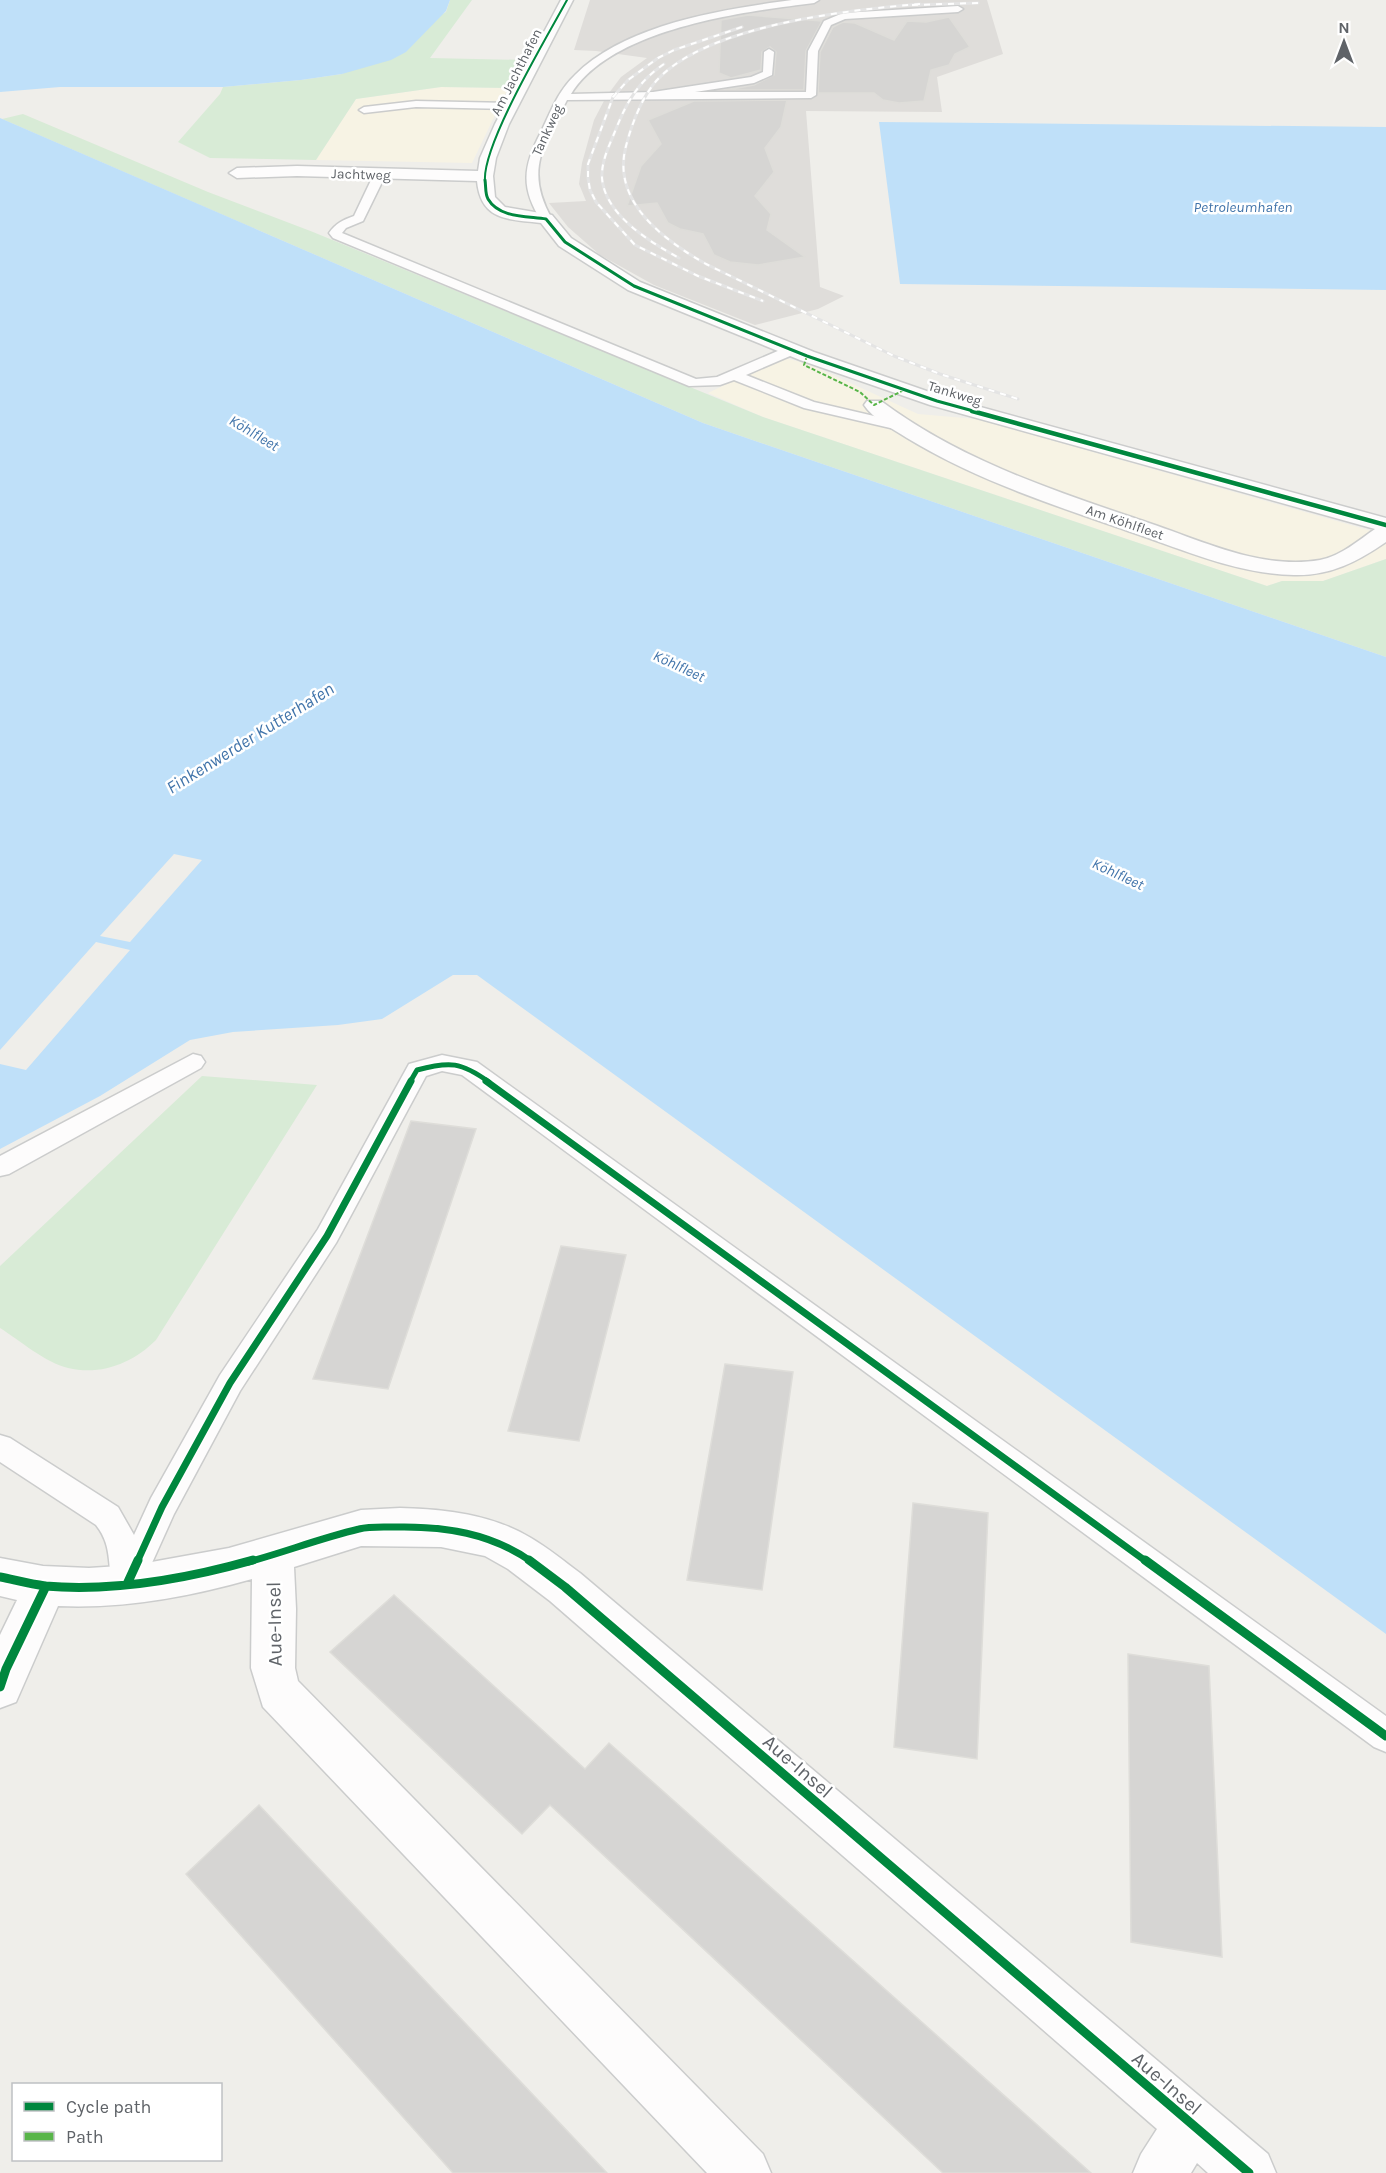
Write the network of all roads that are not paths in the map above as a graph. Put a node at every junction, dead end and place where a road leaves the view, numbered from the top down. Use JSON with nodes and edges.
{"nodes":[{"id":1,"x":567,"y":0,"type":"edge"},
{"id":2,"x":814,"y":0,"type":"edge"},
{"id":3,"x":958,"y":9,"type":"dead end"},
{"id":4,"x":769,"y":52,"type":"dead end"},
{"id":5,"x":653,"y":95,"type":"junction"},
{"id":6,"x":562,"y":97,"type":"junction"},
{"id":7,"x":512,"y":106,"type":"junction"},
{"id":8,"x":364,"y":110,"type":"dead end"},
{"id":9,"x":237,"y":173,"type":"dead end"},
{"id":10,"x":380,"y":174,"type":"junction"},
{"id":11,"x":485,"y":176,"type":"junction"},
{"id":12,"x":546,"y":219,"type":"junction"},
{"id":13,"x":792,"y":350,"type":"junction"},
{"id":14,"x":733,"y":375,"type":"junction"},
{"id":15,"x":874,"y":405,"type":"dead end"},
{"id":16,"x":899,"y":426,"type":"junction"},
{"id":17,"x":1386,"y":525,"type":"edge"},
{"id":18,"x":1386,"y":532,"type":"edge"},
{"id":19,"x":193,"y":1062,"type":"dead end"},
{"id":20,"x":0,"y":1167,"type":"edge"},
{"id":21,"x":0,"y":1447,"type":"edge"},
{"id":22,"x":272,"y":1556,"type":"junction"},
{"id":23,"x":0,"y":1577,"type":"edge"},
{"id":24,"x":128,"y":1584,"type":"junction"},
{"id":25,"x":46,"y":1586,"type":"junction"},
{"id":26,"x":0,"y":1687,"type":"edge"},
{"id":27,"x":1386,"y":1736,"type":"edge"},
{"id":28,"x":1190,"y":2125,"type":"junction"},
{"id":29,"x":744,"y":2173,"type":"edge"},
{"id":30,"x":1161,"y":2173,"type":"edge"},
{"id":31,"x":1248,"y":2173,"type":"edge"}],
"edges":[{"from":1,"to":7,"type":"street","name":"Am Jachthafen"},
{"from":2,"to":6,"type":"lane","name":"Tankweg"},
{"from":3,"to":5,"type":"lane"},
{"from":4,"to":5,"type":"lane"},
{"from":5,"to":6,"type":"lane"},
{"from":6,"to":12,"type":"lane","name":"Tankweg"},
{"from":7,"to":8,"type":"lane"},
{"from":7,"to":11,"type":"street","name":"Am Jachthafen"},
{"from":9,"to":10,"type":"street","name":"Jachtweg"},
{"from":10,"to":11,"type":"street","name":"Jachtweg"},
{"from":10,"to":14,"type":"lane"},
{"from":11,"to":12,"type":"street"},
{"from":12,"to":13,"type":"street","name":"Tankweg"},
{"from":13,"to":14,"type":"lane"},
{"from":13,"to":17,"type":"street","name":"Tankweg"},
{"from":14,"to":16,"type":"lane"},
{"from":15,"to":16,"type":"street","name":"Am Köhlfleet"},
{"from":16,"to":18,"type":"street","name":"Am Köhlfleet"},
{"from":19,"to":20,"type":"lane"},
{"from":21,"to":24,"type":"lane"},
{"from":22,"to":24,"type":"street"},
{"from":22,"to":28,"type":"street","name":"Aue-Insel"},
{"from":22,"to":29,"type":"street","name":"Aue-Insel"},
{"from":23,"to":25,"type":"street"},
{"from":24,"to":25,"type":"street"},
{"from":24,"to":27,"type":"lane"},
{"from":25,"to":26,"type":"street"},
{"from":28,"to":30,"type":"street","name":"Aue-Insel"},
{"from":28,"to":31,"type":"street","name":"Aue-Insel"}]}
